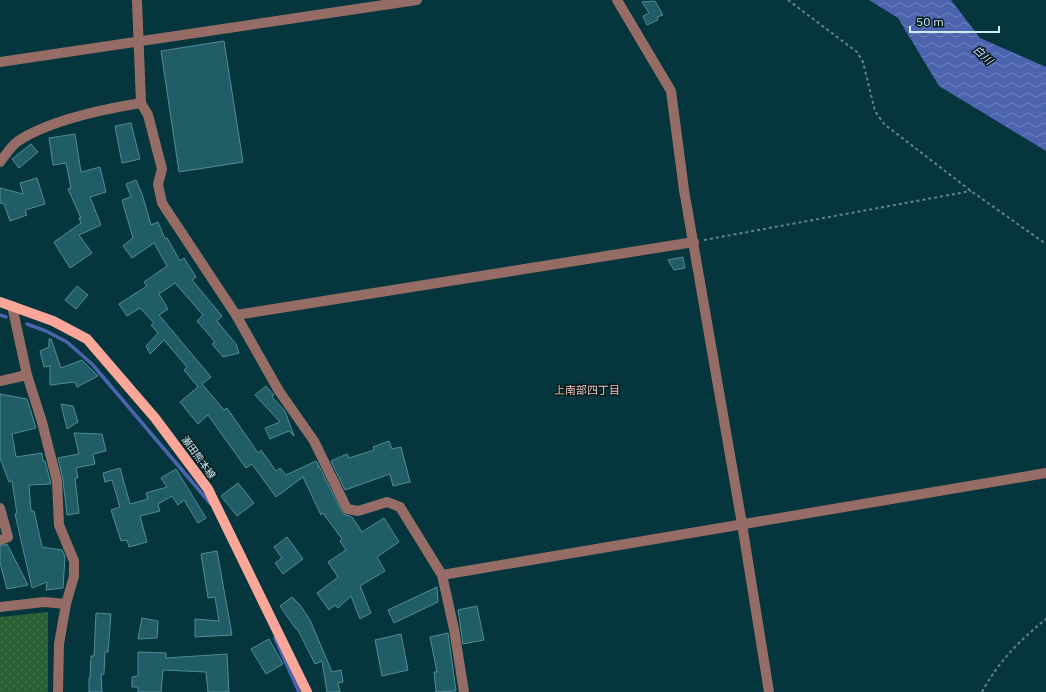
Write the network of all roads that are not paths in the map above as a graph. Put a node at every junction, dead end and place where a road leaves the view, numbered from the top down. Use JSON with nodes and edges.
{"nodes":[{"id":1,"x":137,"y":0,"type":"edge"},
{"id":2,"x":417,"y":0,"type":"edge"},
{"id":3,"x":617,"y":0,"type":"edge"},
{"id":4,"x":139,"y":40,"type":"junction"},
{"id":5,"x":0,"y":62,"type":"edge"},
{"id":6,"x":141,"y":103,"type":"junction"},
{"id":7,"x":0,"y":162,"type":"edge"},
{"id":8,"x":694,"y":242,"type":"junction"},
{"id":9,"x":0,"y":302,"type":"edge"},
{"id":10,"x":12,"y":306,"type":"junction"},
{"id":11,"x":236,"y":315,"type":"junction"},
{"id":12,"x":27,"y":375,"type":"junction"},
{"id":13,"x":0,"y":381,"type":"edge"},
{"id":14,"x":1046,"y":473,"type":"edge"},
{"id":15,"x":0,"y":508,"type":"edge"},
{"id":16,"x":742,"y":524,"type":"junction"},
{"id":17,"x":0,"y":540,"type":"edge"},
{"id":18,"x":442,"y":575,"type":"junction"},
{"id":19,"x":66,"y":604,"type":"junction"},
{"id":20,"x":0,"y":606,"type":"edge"},
{"id":21,"x":58,"y":692,"type":"edge"},
{"id":22,"x":307,"y":692,"type":"edge"},
{"id":23,"x":464,"y":692,"type":"edge"},
{"id":24,"x":769,"y":692,"type":"edge"}],
"edges":[{"from":1,"to":4,"type":"street"},
{"from":2,"to":4,"type":"street"},
{"from":3,"to":8,"type":"street"},
{"from":4,"to":5,"type":"street"},
{"from":4,"to":6,"type":"street"},
{"from":6,"to":7,"type":"street"},
{"from":6,"to":11,"type":"street"},
{"from":8,"to":11,"type":"street"},
{"from":8,"to":16,"type":"street"},
{"from":9,"to":10,"type":"main road","name":"瀬田熊本線"},
{"from":10,"to":12,"type":"street"},
{"from":10,"to":22,"type":"main road","name":"瀬田熊本線"},
{"from":11,"to":18,"type":"street"},
{"from":12,"to":13,"type":"street"},
{"from":12,"to":19,"type":"street"},
{"from":14,"to":16,"type":"street"},
{"from":15,"to":17,"type":"street"},
{"from":16,"to":18,"type":"street"},
{"from":16,"to":24,"type":"street"},
{"from":18,"to":23,"type":"street"},
{"from":19,"to":20,"type":"street"},
{"from":19,"to":21,"type":"street"}]}
